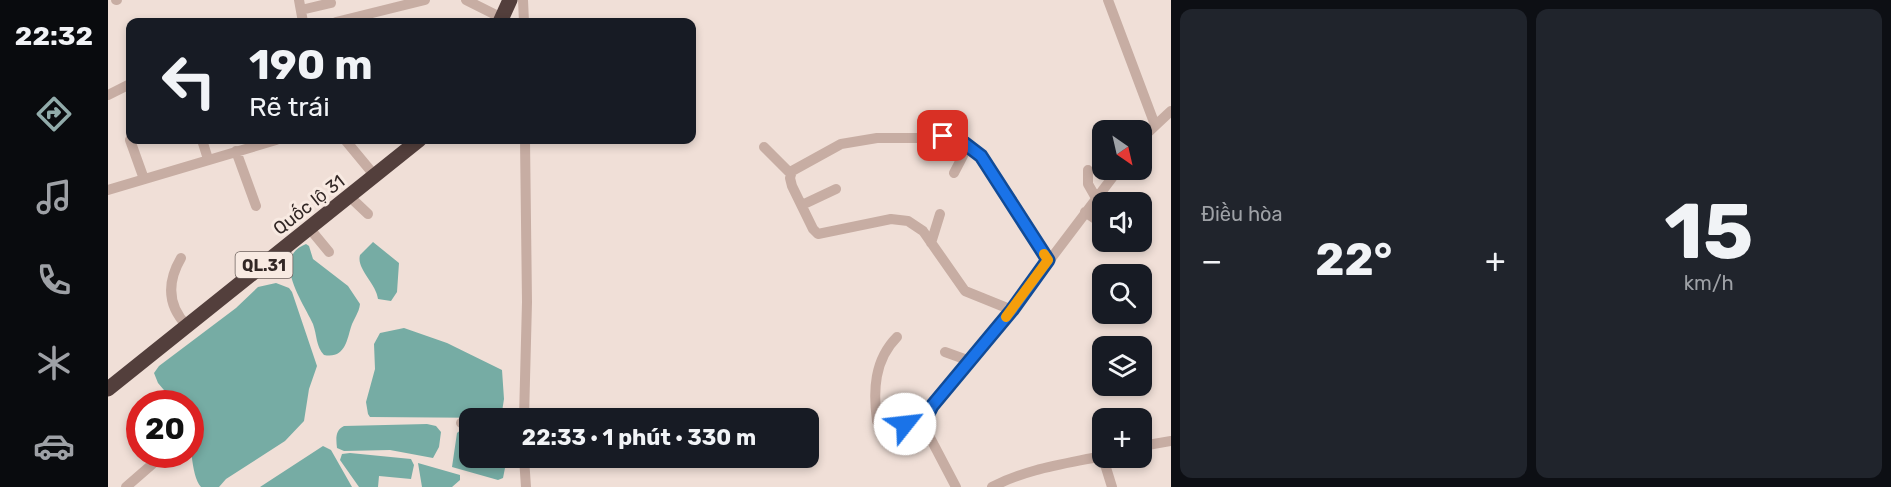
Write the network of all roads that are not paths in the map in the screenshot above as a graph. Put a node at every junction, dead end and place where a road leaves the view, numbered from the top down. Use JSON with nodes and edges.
{"nodes":[{"id":1,"x":425,"y":0,"type":"edge"},
{"id":2,"x":466,"y":0,"type":"edge"},
{"id":3,"x":513,"y":0,"type":"edge"},
{"id":4,"x":1108,"y":0,"type":"edge"},
{"id":5,"x":332,"y":3,"type":"dead end"},
{"id":6,"x":300,"y":5,"type":"edge"},
{"id":7,"x":352,"y":18,"type":"edge"},
{"id":8,"x":498,"y":18,"type":"edge"},
{"id":9,"x":502,"y":18,"type":"edge"},
{"id":10,"x":522,"y":18,"type":"edge"},
{"id":11,"x":126,"y":86,"type":"edge"},
{"id":12,"x":108,"y":95,"type":"edge"},
{"id":13,"x":1171,"y":111,"type":"edge"},
{"id":14,"x":1155,"y":124,"type":"junction"},
{"id":15,"x":1152,"y":127,"type":"edge"},
{"id":16,"x":131,"y":144,"type":"edge"},
{"id":17,"x":203,"y":144,"type":"edge"},
{"id":18,"x":261,"y":144,"type":"edge"},
{"id":19,"x":348,"y":144,"type":"edge"},
{"id":20,"x":414,"y":144,"type":"edge"},
{"id":21,"x":525,"y":144,"type":"edge"},
{"id":22,"x":968,"y":146,"type":"junction"},
{"id":23,"x":764,"y":147,"type":"dead end"},
{"id":24,"x":236,"y":151,"type":"junction"},
{"id":25,"x":208,"y":159,"type":"junction"},
{"id":26,"x":1088,"y":170,"type":"dead end"},
{"id":27,"x":791,"y":174,"type":"junction"},
{"id":28,"x":954,"y":174,"type":"dead end"},
{"id":29,"x":375,"y":176,"type":"junction"},
{"id":30,"x":144,"y":179,"type":"junction"},
{"id":31,"x":1110,"y":180,"type":"edge"},
{"id":32,"x":836,"y":189,"type":"dead end"},
{"id":33,"x":108,"y":190,"type":"edge"},
{"id":34,"x":1093,"y":192,"type":"edge"},
{"id":35,"x":1101,"y":192,"type":"edge"},
{"id":36,"x":350,"y":197,"type":"junction"},
{"id":37,"x":1092,"y":203,"type":"edge"},
{"id":38,"x":802,"y":205,"type":"junction"},
{"id":39,"x":256,"y":206,"type":"dead end"},
{"id":40,"x":1085,"y":212,"type":"junction"},
{"id":41,"x":368,"y":214,"type":"dead end"},
{"id":42,"x":940,"y":214,"type":"dead end"},
{"id":43,"x":1092,"y":217,"type":"edge"},
{"id":44,"x":310,"y":229,"type":"junction"},
{"id":45,"x":931,"y":243,"type":"junction"},
{"id":46,"x":329,"y":252,"type":"dead end"},
{"id":47,"x":182,"y":258,"type":"dead end"},
{"id":48,"x":1048,"y":260,"type":"junction"},
{"id":49,"x":1012,"y":310,"type":"junction"},
{"id":50,"x":187,"y":326,"type":"junction"},
{"id":51,"x":897,"y":337,"type":"dead end"},
{"id":52,"x":945,"y":352,"type":"dead end"},
{"id":53,"x":970,"y":360,"type":"junction"},
{"id":54,"x":108,"y":389,"type":"edge"},
{"id":55,"x":524,"y":408,"type":"edge"},
{"id":56,"x":925,"y":420,"type":"junction"},
{"id":57,"x":1171,"y":441,"type":"edge"},
{"id":58,"x":1152,"y":444,"type":"edge"},
{"id":59,"x":1092,"y":458,"type":"edge"},
{"id":60,"x":148,"y":468,"type":"edge"},
{"id":61,"x":525,"y":468,"type":"edge"},
{"id":62,"x":1106,"y":468,"type":"edge"},
{"id":63,"x":126,"y":487,"type":"edge"},
{"id":64,"x":526,"y":487,"type":"edge"},
{"id":65,"x":956,"y":487,"type":"edge"},
{"id":66,"x":992,"y":487,"type":"edge"},
{"id":67,"x":1112,"y":487,"type":"edge"}],
"edges":[{"from":1,"to":7,"type":"street"},
{"from":2,"to":8,"type":"street"},
{"from":3,"to":9,"type":"highway"},
{"from":3,"to":10,"type":"street"},
{"from":4,"to":14,"type":"street"},
{"from":5,"to":6,"type":"street"},
{"from":11,"to":12,"type":"street"},
{"from":13,"to":14,"type":"street"},
{"from":14,"to":15,"type":"street"},
{"from":16,"to":30,"type":"street"},
{"from":17,"to":25,"type":"street"},
{"from":18,"to":24,"type":"street"},
{"from":19,"to":29,"type":"street"},
{"from":20,"to":29,"type":"highway","name":"Quốc lộ 31","number":"QL.31"},
{"from":21,"to":55,"type":"street"},
{"from":22,"to":27,"type":"street"},
{"from":22,"to":28,"type":"street"},
{"from":22,"to":48,"type":"street"},
{"from":23,"to":27,"type":"street"},
{"from":24,"to":25,"type":"street"},
{"from":24,"to":39,"type":"street"},
{"from":25,"to":30,"type":"street"},
{"from":26,"to":34,"type":"street"},
{"from":27,"to":38,"type":"street"},
{"from":29,"to":36,"type":"highway","name":"Quốc lộ 31","number":"QL.31"},
{"from":30,"to":33,"type":"street"},
{"from":31,"to":35,"type":"street"},
{"from":32,"to":38,"type":"street"},
{"from":36,"to":41,"type":"street"},
{"from":36,"to":44,"type":"highway","name":"Quốc lộ 31","number":"QL.31"},
{"from":37,"to":40,"type":"street"},
{"from":38,"to":45,"type":"street"},
{"from":40,"to":43,"type":"street"},
{"from":40,"to":48,"type":"street"},
{"from":42,"to":45,"type":"street"},
{"from":44,"to":46,"type":"street"},
{"from":44,"to":50,"type":"highway","name":"Quốc lộ 31","number":"QL.31"},
{"from":45,"to":49,"type":"street"},
{"from":47,"to":50,"type":"street"},
{"from":48,"to":49,"type":"street"},
{"from":49,"to":53,"type":"street"},
{"from":50,"to":54,"type":"highway","name":"Quốc lộ 31","number":"QL.31"},
{"from":51,"to":56,"type":"street"},
{"from":52,"to":53,"type":"street"},
{"from":53,"to":56,"type":"street"},
{"from":56,"to":65,"type":"street"},
{"from":57,"to":58,"type":"street"},
{"from":59,"to":66,"type":"street"},
{"from":60,"to":63,"type":"street"},
{"from":61,"to":64,"type":"street"},
{"from":62,"to":67,"type":"street"}]}
